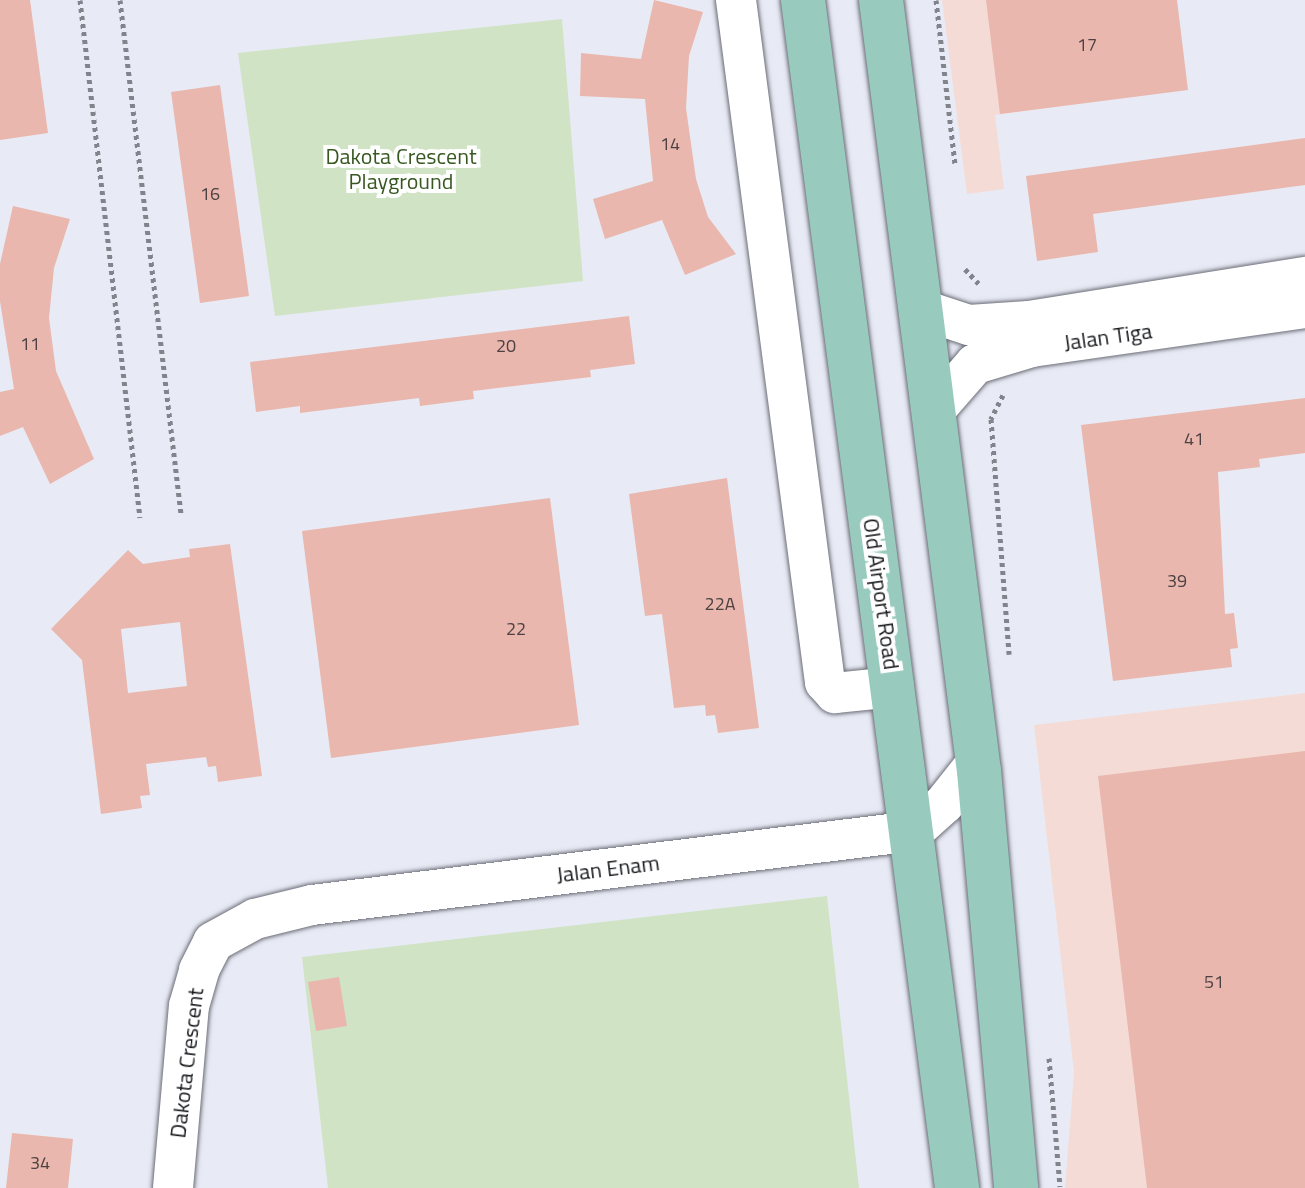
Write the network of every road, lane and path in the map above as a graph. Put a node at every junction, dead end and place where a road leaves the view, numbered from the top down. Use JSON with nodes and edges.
{"nodes":[{"id":1,"x":80,"y":0,"type":"edge"},
{"id":2,"x":120,"y":0,"type":"edge"},
{"id":3,"x":736,"y":0,"type":"edge"},
{"id":4,"x":803,"y":0,"type":"edge"},
{"id":5,"x":881,"y":0,"type":"edge"},
{"id":6,"x":936,"y":0,"type":"edge"},
{"id":7,"x":955,"y":164,"type":"dead end"},
{"id":8,"x":1305,"y":277,"type":"edge"},
{"id":9,"x":1305,"y":308,"type":"edge"},
{"id":10,"x":920,"y":309,"type":"junction"},
{"id":11,"x":934,"y":411,"type":"junction"},
{"id":12,"x":181,"y":514,"type":"dead end"},
{"id":13,"x":140,"y":518,"type":"dead end"},
{"id":14,"x":894,"y":687,"type":"junction"},
{"id":15,"x":978,"y":761,"type":"junction"},
{"id":16,"x":914,"y":831,"type":"junction"},
{"id":17,"x":213,"y":942,"type":"joint"},
{"id":18,"x":173,"y":1188,"type":"edge"},
{"id":19,"x":957,"y":1188,"type":"edge"},
{"id":20,"x":1016,"y":1188,"type":"edge"}],
"edges":[{"from":1,"to":13,"type":"path"},
{"from":2,"to":12,"type":"path"},
{"from":3,"to":14,"type":"street"},
{"from":4,"to":14,"type":"main road","name":"Old Airport Road"},
{"from":5,"to":10,"type":"main road"},
{"from":6,"to":7,"type":"path"},
{"from":8,"to":10,"type":"street","name":"Jalan Tiga"},
{"from":9,"to":11,"type":"street","name":"Jalan Tiga"},
{"from":10,"to":11,"type":"main road"},
{"from":11,"to":15,"type":"main road"},
{"from":14,"to":16,"type":"main road","name":"Old Airport Road"},
{"from":15,"to":16,"type":"street"},
{"from":15,"to":20,"type":"main road"},
{"from":16,"to":17,"type":"street","name":"Jalan Enam"},
{"from":16,"to":19,"type":"main road","name":"Old Airport Road"},
{"from":17,"to":18,"type":"street","name":"Dakota Crescent"}]}
